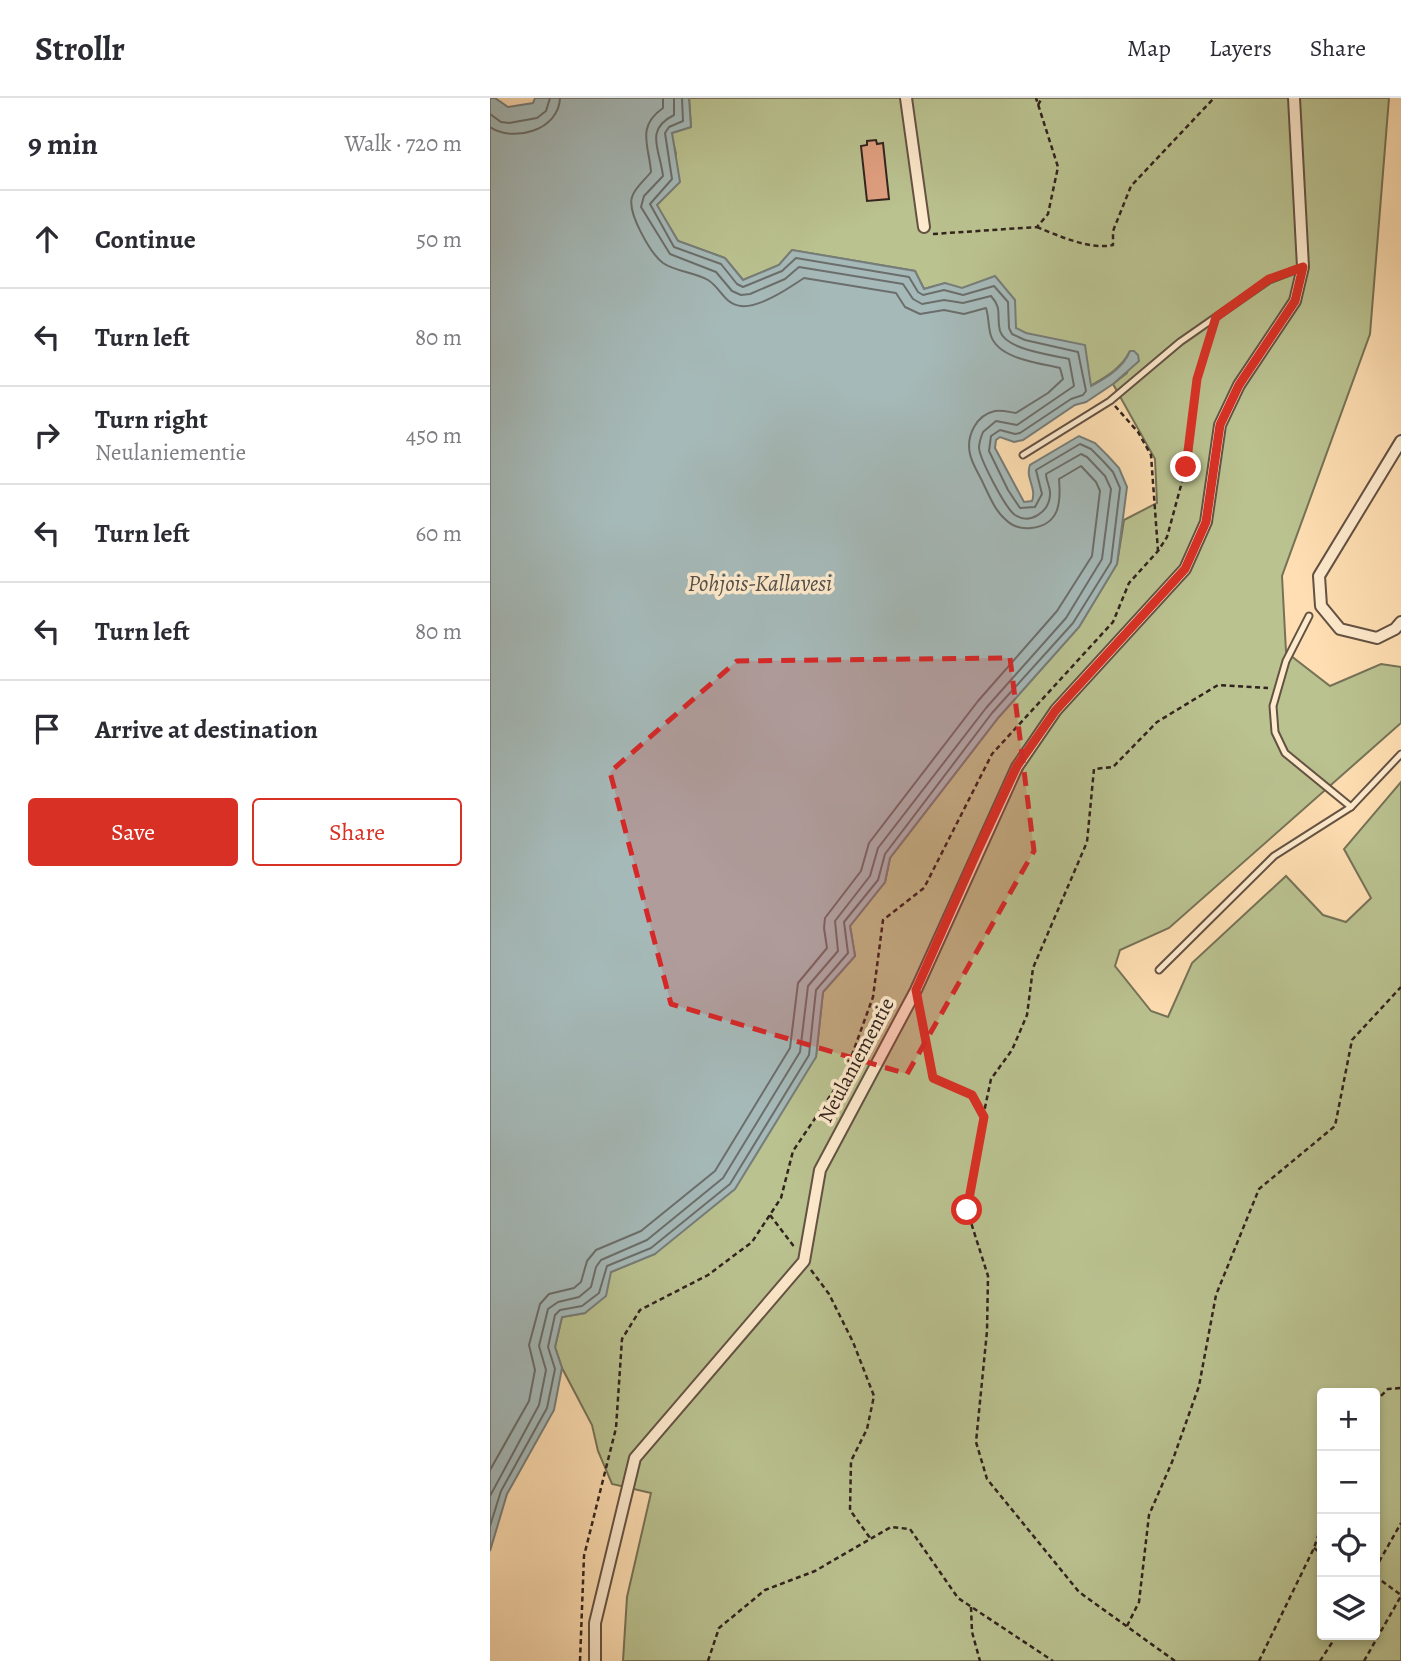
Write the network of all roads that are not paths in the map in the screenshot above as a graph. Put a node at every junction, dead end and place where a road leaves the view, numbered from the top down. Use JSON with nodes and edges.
{"nodes":[{"id":1,"x":906,"y":98,"type":"edge"},
{"id":2,"x":1294,"y":98,"type":"edge"},
{"id":3,"x":924,"y":227,"type":"road end"},
{"id":4,"x":1303,"y":267,"type":"junction"},
{"id":5,"x":1401,"y":441,"type":"edge"},
{"id":6,"x":1023,"y":455,"type":"dead end"},
{"id":7,"x":1308,"y":616,"type":"dead end"},
{"id":8,"x":1401,"y":622,"type":"edge"},
{"id":9,"x":1401,"y":754,"type":"edge"},
{"id":10,"x":1350,"y":807,"type":"junction"},
{"id":11,"x":1159,"y":970,"type":"dead end"},
{"id":12,"x":595,"y":1661,"type":"edge"}],
"edges":[{"from":1,"to":3,"type":"street"},
{"from":2,"to":4,"type":"street","name":"Neulaniementie"},
{"from":4,"to":6,"type":"lane"},
{"from":4,"to":12,"type":"street","name":"Neulaniementie"},
{"from":5,"to":8,"type":"street"},
{"from":7,"to":10,"type":"lane"},
{"from":9,"to":10,"type":"lane"},
{"from":10,"to":11,"type":"lane"}]}
